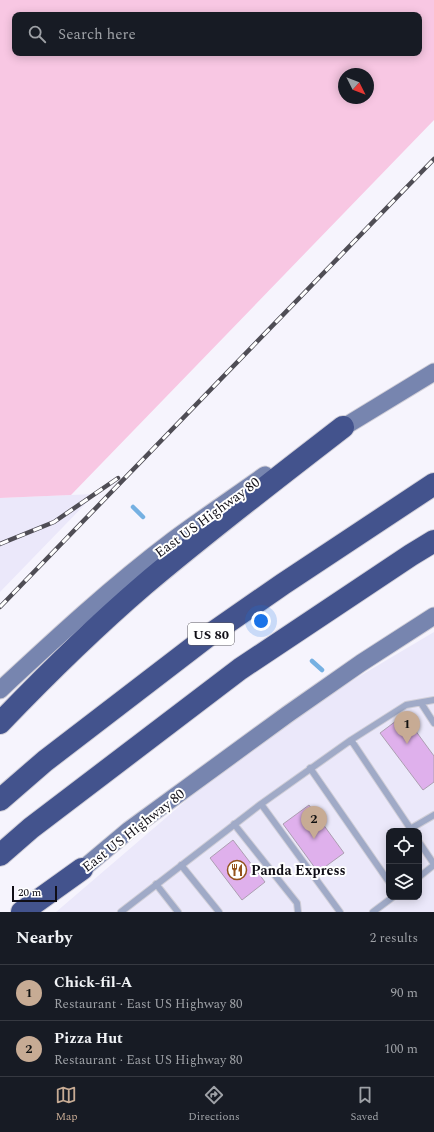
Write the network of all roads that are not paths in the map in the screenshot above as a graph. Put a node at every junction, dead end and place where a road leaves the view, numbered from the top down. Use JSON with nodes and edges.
{"nodes":[{"id":1,"x":434,"y":372,"type":"edge"},
{"id":2,"x":343,"y":427,"type":"junction"},
{"id":3,"x":434,"y":484,"type":"edge"},
{"id":4,"x":434,"y":541,"type":"edge"},
{"id":5,"x":434,"y":616,"type":"edge"},
{"id":6,"x":0,"y":690,"type":"edge"},
{"id":7,"x":434,"y":700,"type":"edge"},
{"id":8,"x":421,"y":703,"type":"junction"},
{"id":9,"x":0,"y":723,"type":"edge"},
{"id":10,"x":434,"y":723,"type":"edge"},
{"id":11,"x":351,"y":740,"type":"junction"},
{"id":12,"x":310,"y":768,"type":"junction"},
{"id":13,"x":0,"y":800,"type":"edge"},
{"id":14,"x":261,"y":804,"type":"junction"},
{"id":15,"x":434,"y":815,"type":"edge"},
{"id":16,"x":234,"y":824,"type":"junction"},
{"id":17,"x":410,"y":828,"type":"edge"},
{"id":18,"x":414,"y":828,"type":"edge"},
{"id":19,"x":422,"y":847,"type":"edge"},
{"id":20,"x":0,"y":855,"type":"edge"},
{"id":21,"x":181,"y":865,"type":"junction"},
{"id":22,"x":434,"y":865,"type":"edge"},
{"id":23,"x":82,"y":870,"type":"junction"},
{"id":24,"x":422,"y":875,"type":"edge"},
{"id":25,"x":386,"y":878,"type":"edge"},
{"id":26,"x":156,"y":884,"type":"junction"},
{"id":27,"x":389,"y":900,"type":"edge"},
{"id":28,"x":22,"y":912,"type":"edge"},
{"id":29,"x":32,"y":912,"type":"edge"},
{"id":30,"x":121,"y":912,"type":"edge"},
{"id":31,"x":178,"y":912,"type":"edge"},
{"id":32,"x":219,"y":912,"type":"edge"},
{"id":33,"x":298,"y":912,"type":"edge"},
{"id":34,"x":340,"y":912,"type":"edge"},
{"id":35,"x":374,"y":912,"type":"edge"}],
"edges":[{"from":1,"to":2,"type":"main road","name":"East US Highway 80"},
{"from":2,"to":6,"type":"main road","name":"East US Highway 80"},
{"from":2,"to":9,"type":"highway"},
{"from":3,"to":13,"type":"highway","number":"US 80"},
{"from":4,"to":20,"type":"highway"},
{"from":5,"to":23,"type":"main road","name":"East US Highway 80"},
{"from":7,"to":8,"type":"lane"},
{"from":8,"to":10,"type":"lane"},
{"from":8,"to":11,"type":"lane"},
{"from":11,"to":12,"type":"lane"},
{"from":11,"to":17,"type":"lane"},
{"from":12,"to":14,"type":"lane"},
{"from":12,"to":25,"type":"lane"},
{"from":14,"to":16,"type":"lane"},
{"from":14,"to":34,"type":"lane"},
{"from":15,"to":18,"type":"lane"},
{"from":16,"to":21,"type":"lane"},
{"from":16,"to":33,"type":"lane"},
{"from":19,"to":22,"type":"lane"},
{"from":21,"to":26,"type":"lane"},
{"from":21,"to":32,"type":"lane"},
{"from":22,"to":24,"type":"lane"},
{"from":23,"to":28,"type":"highway"},
{"from":23,"to":29,"type":"main road","name":"East US Highway 80"},
{"from":26,"to":30,"type":"lane"},
{"from":26,"to":31,"type":"lane"},
{"from":27,"to":35,"type":"lane"}]}
